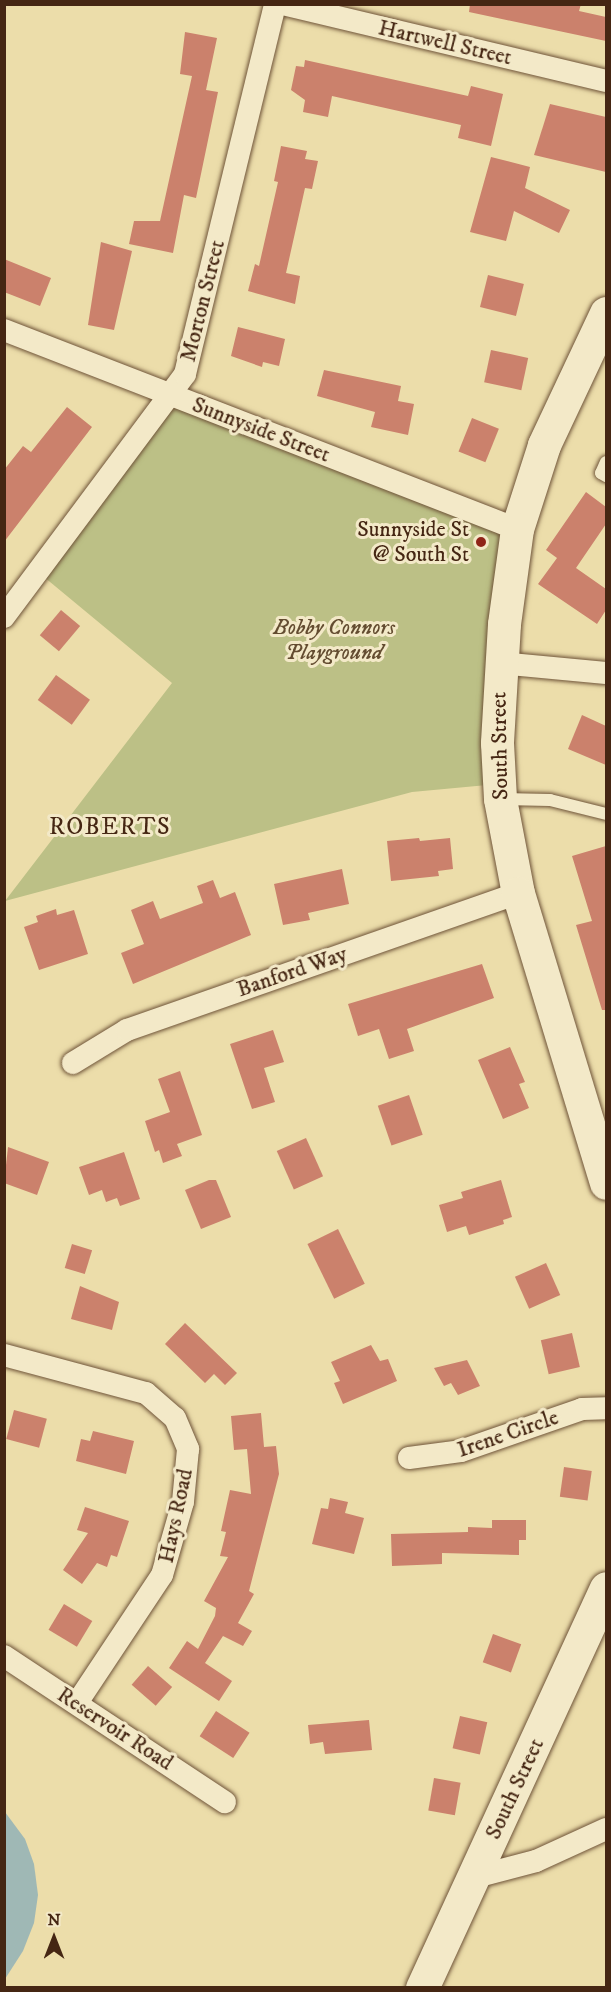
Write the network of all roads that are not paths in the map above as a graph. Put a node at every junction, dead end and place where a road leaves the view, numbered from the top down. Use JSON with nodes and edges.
{"nodes":[{"id":1,"x":275,"y":4,"type":"edge"},
{"id":2,"x":283,"y":4,"type":"edge"},
{"id":3,"x":606,"y":81,"type":"edge"},
{"id":4,"x":605,"y":320,"type":"edge"},
{"id":5,"x":4,"y":330,"type":"edge"},
{"id":6,"x":170,"y":396,"type":"junction"},
{"id":7,"x":606,"y":462,"type":"edge"},
{"id":8,"x":606,"y":476,"type":"edge"},
{"id":9,"x":517,"y":529,"type":"junction"},
{"id":10,"x":4,"y":616,"type":"edge"},
{"id":11,"x":500,"y":663,"type":"junction"},
{"id":12,"x":606,"y":673,"type":"edge"},
{"id":13,"x":500,"y":799,"type":"junction"},
{"id":14,"x":606,"y":814,"type":"edge"},
{"id":15,"x":518,"y":893,"type":"junction"},
{"id":16,"x":73,"y":1064,"type":"dead end"},
{"id":17,"x":606,"y":1183,"type":"edge"},
{"id":18,"x":4,"y":1355,"type":"edge"},
{"id":19,"x":606,"y":1408,"type":"edge"},
{"id":20,"x":409,"y":1458,"type":"dead end"},
{"id":21,"x":606,"y":1588,"type":"edge"},
{"id":22,"x":4,"y":1656,"type":"edge"},
{"id":23,"x":77,"y":1703,"type":"junction"},
{"id":24,"x":225,"y":1802,"type":"dead end"},
{"id":25,"x":606,"y":1829,"type":"edge"},
{"id":26,"x":475,"y":1877,"type":"junction"},
{"id":27,"x":422,"y":1988,"type":"edge"}],
"edges":[{"from":1,"to":6,"type":"street","name":"Morton Street"},
{"from":2,"to":3,"type":"street","name":"Hartwell Street"},
{"from":4,"to":9,"type":"main road","name":"South Street"},
{"from":5,"to":6,"type":"street","name":"Sunnyside Street"},
{"from":6,"to":9,"type":"street","name":"Sunnyside Street"},
{"from":6,"to":10,"type":"street","name":"Morton Street"},
{"from":7,"to":8,"type":"lane"},
{"from":9,"to":11,"type":"main road","name":"South Street"},
{"from":11,"to":12,"type":"street"},
{"from":11,"to":13,"type":"main road","name":"South Street"},
{"from":13,"to":14,"type":"lane"},
{"from":13,"to":15,"type":"main road","name":"South Street"},
{"from":15,"to":16,"type":"street","name":"Banford Way"},
{"from":15,"to":17,"type":"main road","name":"South Street"},
{"from":18,"to":23,"type":"street","name":"Hays Road"},
{"from":19,"to":20,"type":"street","name":"Irene Circle"},
{"from":21,"to":26,"type":"main road","name":"South Street"},
{"from":22,"to":23,"type":"street","name":"Reservoir Road"},
{"from":23,"to":24,"type":"street","name":"Reservoir Road"},
{"from":25,"to":26,"type":"street"},
{"from":26,"to":27,"type":"main road","name":"South Street"}]}
